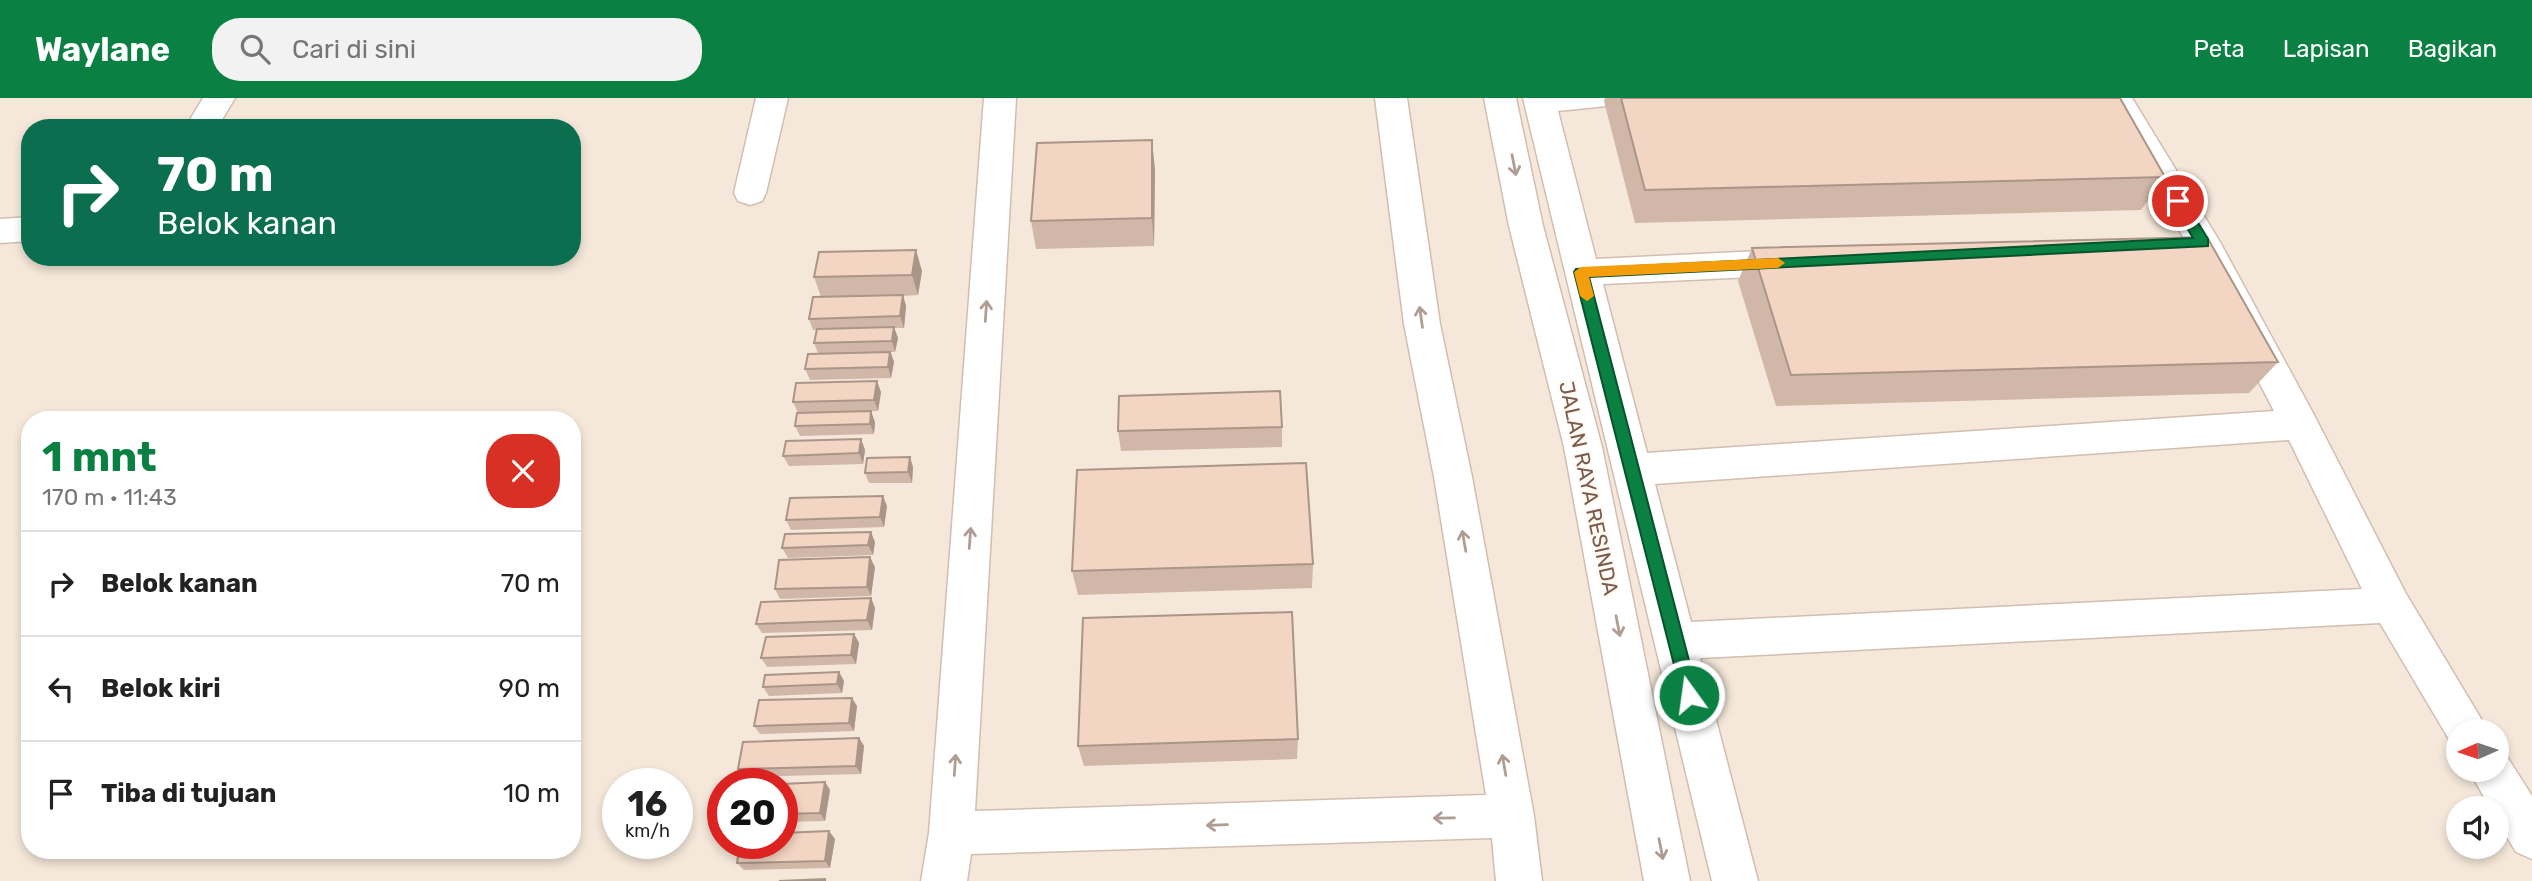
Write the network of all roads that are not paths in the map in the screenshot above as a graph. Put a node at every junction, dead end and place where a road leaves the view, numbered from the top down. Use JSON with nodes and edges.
{"nodes":[{"id":1,"x":219,"y":98,"type":"edge"},
{"id":2,"x":772,"y":98,"type":"edge"},
{"id":3,"x":1000,"y":98,"type":"edge"},
{"id":4,"x":1391,"y":98,"type":"edge"},
{"id":5,"x":1500,"y":98,"type":"edge"},
{"id":6,"x":1605,"y":98,"type":"edge"},
{"id":7,"x":2116,"y":98,"type":"edge"},
{"id":8,"x":1539,"y":99,"type":"edge"},
{"id":9,"x":206,"y":119,"type":"edge"},
{"id":10,"x":750,"y":194,"type":"dead end"},
{"id":11,"x":21,"y":230,"type":"edge"},
{"id":12,"x":0,"y":231,"type":"edge"},
{"id":13,"x":2203,"y":242,"type":"junction"},
{"id":14,"x":2161,"y":244,"type":"edge"},
{"id":15,"x":1830,"y":260,"type":"edge"},
{"id":16,"x":1581,"y":272,"type":"junction"},
{"id":17,"x":2300,"y":424,"type":"junction"},
{"id":18,"x":1632,"y":470,"type":"junction"},
{"id":19,"x":2391,"y":605,"type":"junction"},
{"id":20,"x":1676,"y":641,"type":"junction"},
{"id":21,"x":2460,"y":719,"type":"edge"},
{"id":22,"x":2498,"y":782,"type":"edge"},
{"id":23,"x":1513,"y":816,"type":"junction"},
{"id":24,"x":951,"y":833,"type":"junction"},
{"id":25,"x":2532,"y":837,"type":"edge"},
{"id":26,"x":944,"y":881,"type":"edge"},
{"id":27,"x":1519,"y":881,"type":"edge"},
{"id":28,"x":1667,"y":881,"type":"edge"},
{"id":29,"x":1735,"y":881,"type":"edge"}],
"edges":[{"from":1,"to":9,"type":"street"},
{"from":2,"to":10,"type":"street"},
{"from":24,"to":3,"type":"street","one_way":true},
{"from":23,"to":4,"type":"street","one_way":true},
{"from":5,"to":28,"type":"street","name":"JALAN RAYA RESINDA","one_way":true},
{"from":6,"to":8,"type":"street"},
{"from":7,"to":13,"type":"street"},
{"from":8,"to":16,"type":"street"},
{"from":11,"to":12,"type":"street"},
{"from":13,"to":14,"type":"street"},
{"from":13,"to":17,"type":"street"},
{"from":15,"to":16,"type":"street"},
{"from":16,"to":18,"type":"street"},
{"from":17,"to":18,"type":"street"},
{"from":17,"to":19,"type":"street"},
{"from":18,"to":20,"type":"street"},
{"from":19,"to":20,"type":"street"},
{"from":19,"to":21,"type":"street"},
{"from":20,"to":29,"type":"street"},
{"from":22,"to":25,"type":"street"},
{"from":23,"to":24,"type":"street","one_way":true},
{"from":23,"to":27,"type":"street"},
{"from":24,"to":26,"type":"street"}]}
